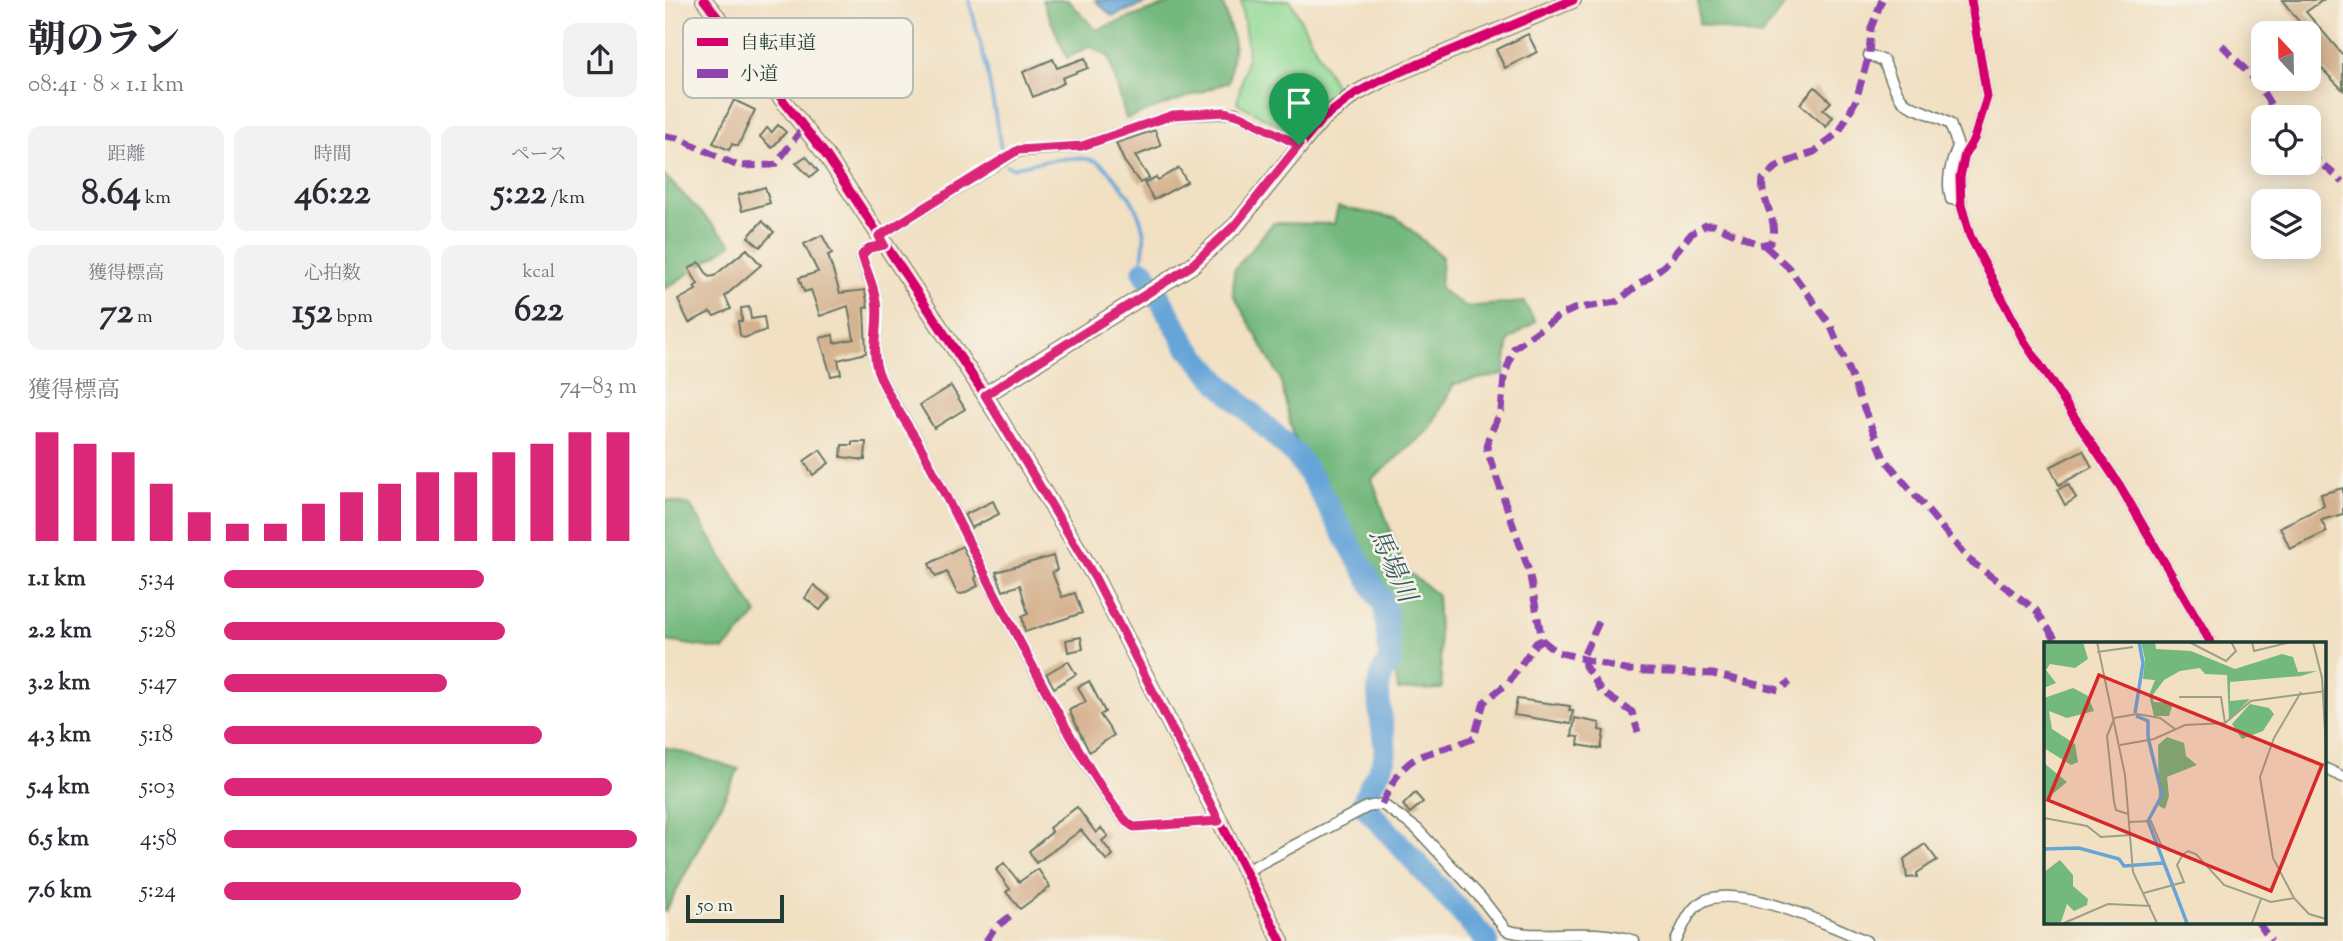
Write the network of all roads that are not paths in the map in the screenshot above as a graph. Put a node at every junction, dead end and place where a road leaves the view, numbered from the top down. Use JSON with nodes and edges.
{"nodes":[{"id":1,"x":704,"y":0,"type":"edge"},
{"id":2,"x":1573,"y":0,"type":"edge"},
{"id":3,"x":1971,"y":0,"type":"edge"},
{"id":4,"x":718,"y":18,"type":"edge"},
{"id":5,"x":1870,"y":55,"type":"dead end"},
{"id":6,"x":782,"y":98,"type":"edge"},
{"id":7,"x":1299,"y":145,"type":"junction"},
{"id":8,"x":1961,"y":200,"type":"junction"},
{"id":9,"x":881,"y":241,"type":"junction"},
{"id":10,"x":985,"y":395,"type":"junction"},
{"id":11,"x":2210,"y":642,"type":"edge"},
{"id":12,"x":2325,"y":768,"type":"edge"},
{"id":13,"x":2343,"y":777,"type":"edge"},
{"id":14,"x":1219,"y":821,"type":"junction"},
{"id":15,"x":1245,"y":871,"type":"junction"},
{"id":16,"x":1281,"y":941,"type":"edge"},
{"id":17,"x":1634,"y":941,"type":"edge"},
{"id":18,"x":1676,"y":941,"type":"edge"},
{"id":19,"x":1866,"y":941,"type":"edge"}],
"edges":[{"from":1,"to":4,"type":"street"},
{"from":2,"to":7,"type":"street"},
{"from":3,"to":8,"type":"street"},
{"from":5,"to":8,"type":"street"},
{"from":6,"to":9,"type":"street"},
{"from":7,"to":9,"type":"street"},
{"from":7,"to":10,"type":"street"},
{"from":8,"to":11,"type":"street"},
{"from":9,"to":10,"type":"street"},
{"from":9,"to":14,"type":"street"},
{"from":10,"to":14,"type":"street"},
{"from":12,"to":13,"type":"street"},
{"from":14,"to":15,"type":"street"},
{"from":15,"to":16,"type":"street"},
{"from":15,"to":17,"type":"street"},
{"from":18,"to":19,"type":"street"}]}
